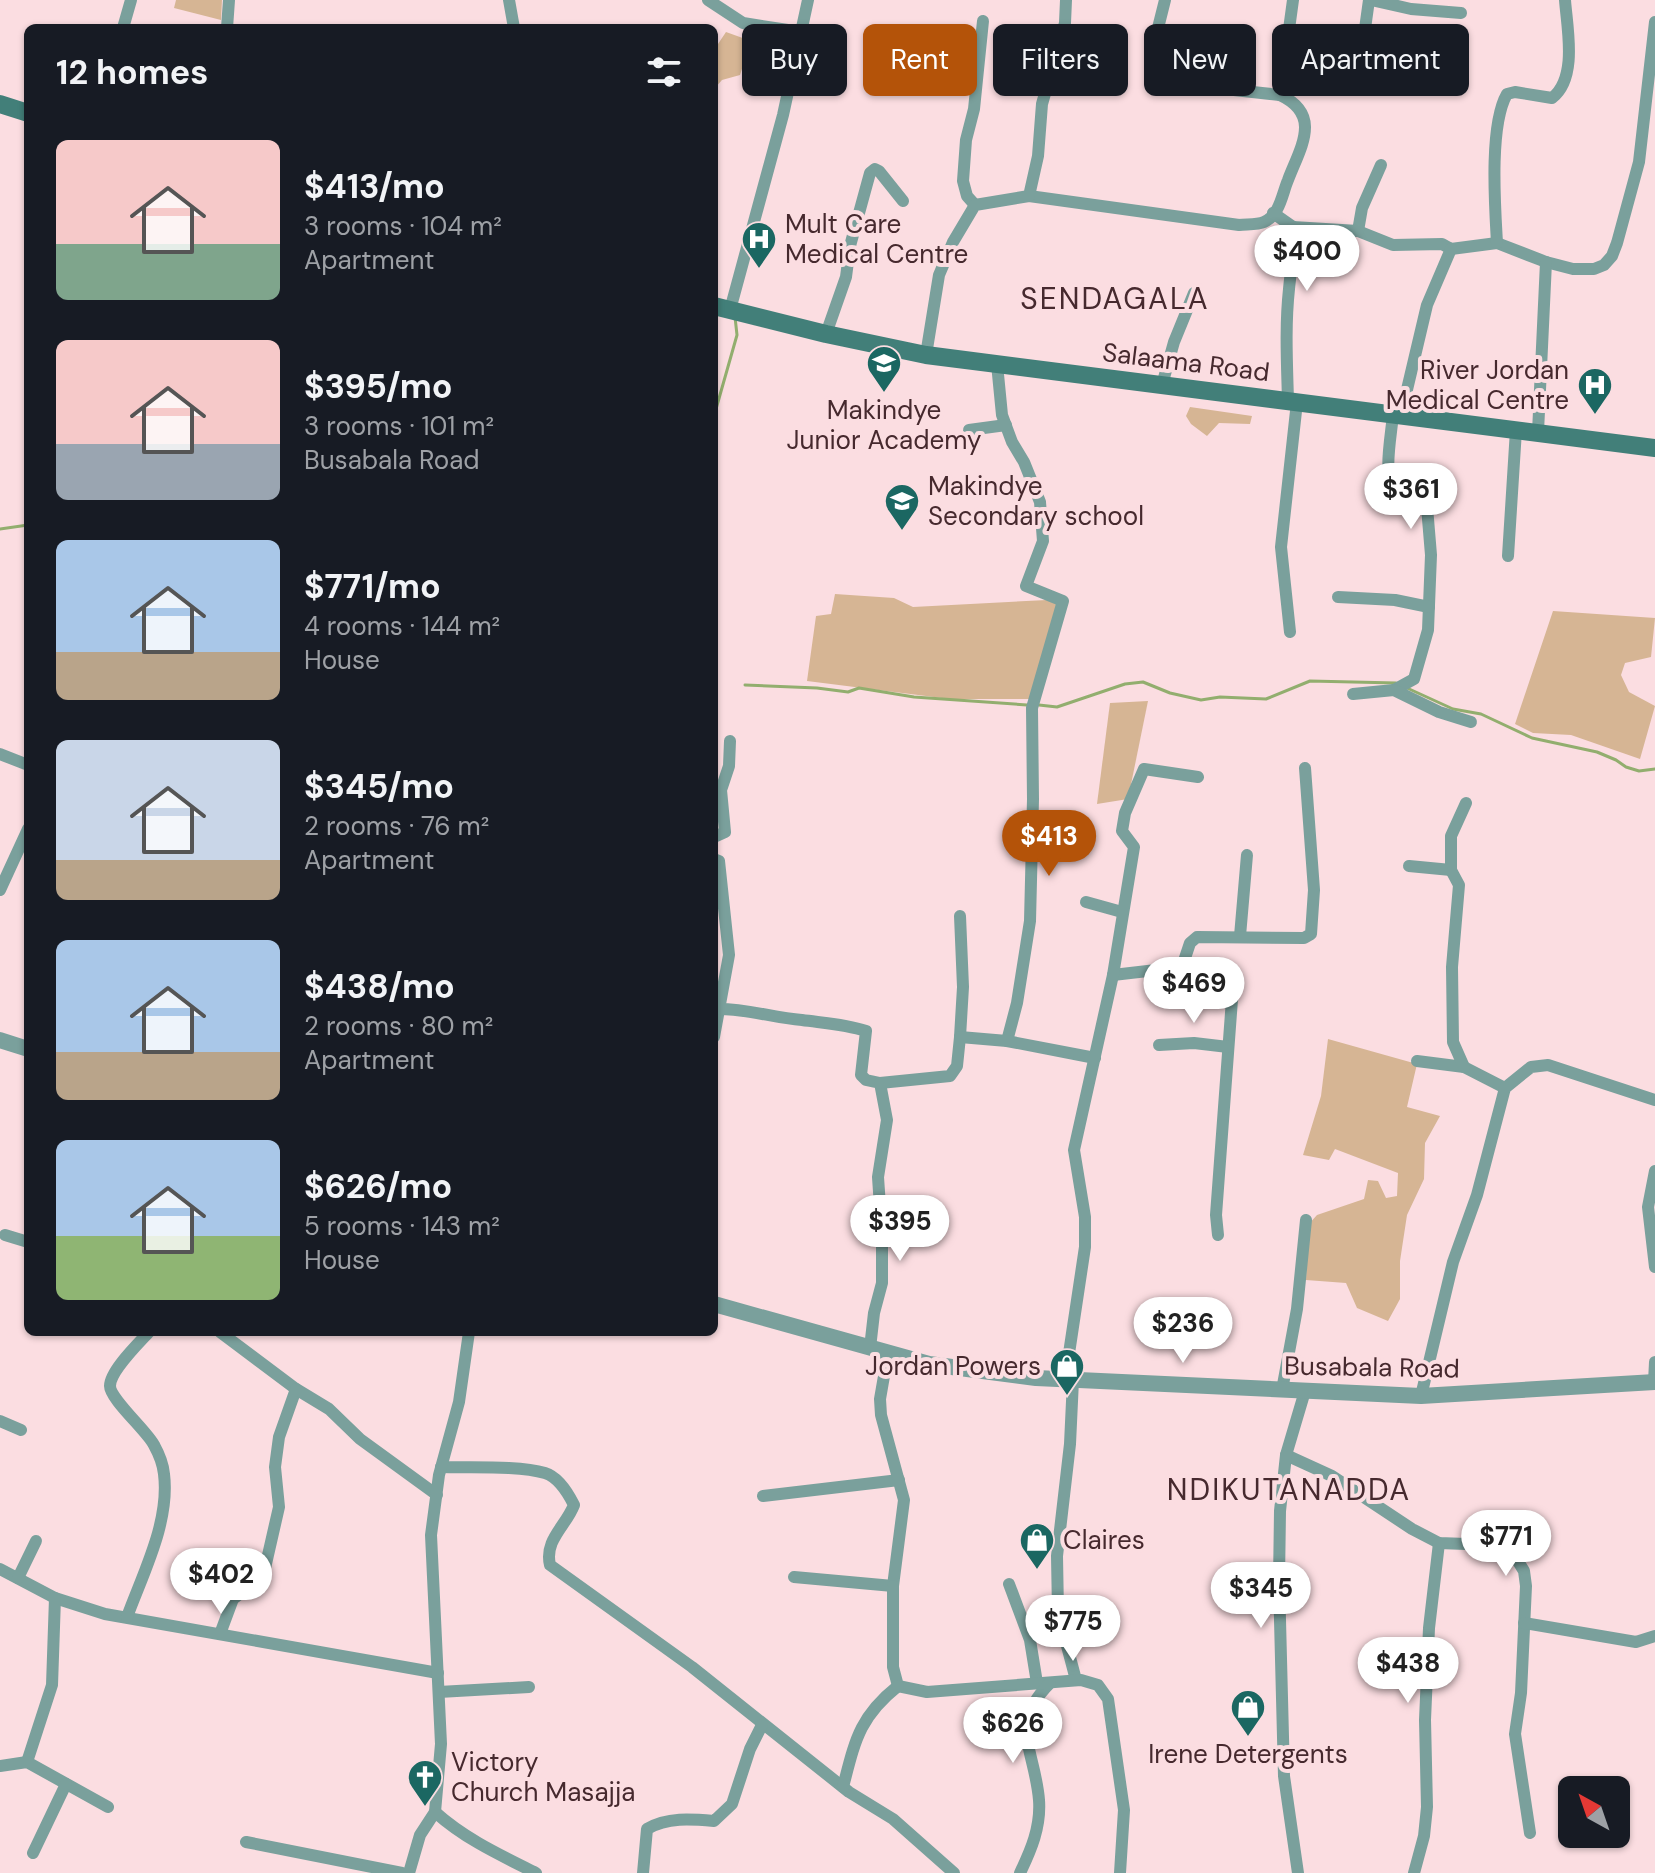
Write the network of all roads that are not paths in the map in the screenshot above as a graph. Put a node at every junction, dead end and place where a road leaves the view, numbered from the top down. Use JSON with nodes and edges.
{"nodes":[{"id":1,"x":131,"y":0,"type":"edge"},
{"id":2,"x":229,"y":0,"type":"edge"},
{"id":3,"x":509,"y":0,"type":"edge"},
{"id":4,"x":708,"y":0,"type":"edge"},
{"id":5,"x":808,"y":0,"type":"edge"},
{"id":6,"x":1066,"y":0,"type":"edge"},
{"id":7,"x":1165,"y":0,"type":"edge"},
{"id":8,"x":1293,"y":0,"type":"edge"},
{"id":9,"x":1370,"y":0,"type":"edge"},
{"id":10,"x":1565,"y":0,"type":"edge"},
{"id":11,"x":1461,"y":13,"type":"dead end"},
{"id":12,"x":983,"y":21,"type":"dead end"},
{"id":13,"x":1655,"y":22,"type":"edge"},
{"id":14,"x":124,"y":24,"type":"edge"},
{"id":15,"x":227,"y":24,"type":"edge"},
{"id":16,"x":513,"y":24,"type":"edge"},
{"id":17,"x":749,"y":24,"type":"edge"},
{"id":18,"x":803,"y":24,"type":"edge"},
{"id":19,"x":1159,"y":24,"type":"edge"},
{"id":20,"x":1290,"y":24,"type":"edge"},
{"id":21,"x":1366,"y":24,"type":"edge"},
{"id":22,"x":787,"y":96,"type":"edge"},
{"id":23,"x":1282,"y":96,"type":"edge"},
{"id":24,"x":0,"y":104,"type":"edge"},
{"id":25,"x":24,"y":112,"type":"edge"},
{"id":26,"x":1381,"y":165,"type":"dead end"},
{"id":27,"x":1029,"y":196,"type":"junction"},
{"id":28,"x":903,"y":201,"type":"dead end"},
{"id":29,"x":975,"y":205,"type":"junction"},
{"id":30,"x":1273,"y":213,"type":"junction"},
{"id":31,"x":1293,"y":227,"type":"junction"},
{"id":32,"x":1358,"y":231,"type":"junction"},
{"id":33,"x":1497,"y":243,"type":"junction"},
{"id":34,"x":1451,"y":249,"type":"junction"},
{"id":35,"x":1546,"y":262,"type":"junction"},
{"id":36,"x":1194,"y":293,"type":"dead end"},
{"id":37,"x":722,"y":308,"type":"edge"},
{"id":38,"x":826,"y":334,"type":"junction"},
{"id":39,"x":926,"y":355,"type":"junction"},
{"id":40,"x":997,"y":364,"type":"junction"},
{"id":41,"x":1162,"y":385,"type":"junction"},
{"id":42,"x":1292,"y":401,"type":"junction"},
{"id":43,"x":1397,"y":414,"type":"junction"},
{"id":44,"x":1006,"y":425,"type":"junction"},
{"id":45,"x":969,"y":430,"type":"dead end"},
{"id":46,"x":1516,"y":430,"type":"junction"},
{"id":47,"x":1538,"y":432,"type":"junction"},
{"id":48,"x":1655,"y":448,"type":"edge"},
{"id":49,"x":1508,"y":556,"type":"dead end"},
{"id":50,"x":1338,"y":597,"type":"dead end"},
{"id":51,"x":1429,"y":607,"type":"junction"},
{"id":52,"x":1290,"y":632,"type":"dead end"},
{"id":53,"x":1395,"y":689,"type":"junction"},
{"id":54,"x":1353,"y":694,"type":"dead end"},
{"id":55,"x":1471,"y":722,"type":"dead end"},
{"id":56,"x":730,"y":741,"type":"dead end"},
{"id":57,"x":0,"y":754,"type":"edge"},
{"id":58,"x":24,"y":763,"type":"edge"},
{"id":59,"x":1305,"y":768,"type":"dead end"},
{"id":60,"x":1198,"y":777,"type":"dead end"},
{"id":61,"x":1466,"y":803,"type":"dead end"},
{"id":62,"x":718,"y":835,"type":"edge"},
{"id":63,"x":24,"y":838,"type":"edge"},
{"id":64,"x":1247,"y":855,"type":"dead end"},
{"id":65,"x":718,"y":861,"type":"edge"},
{"id":66,"x":1409,"y":866,"type":"dead end"},
{"id":67,"x":1451,"y":870,"type":"junction"},
{"id":68,"x":0,"y":890,"type":"edge"},
{"id":69,"x":718,"y":890,"type":"edge"},
{"id":70,"x":1086,"y":902,"type":"dead end"},
{"id":71,"x":1122,"y":912,"type":"junction"},
{"id":72,"x":960,"y":916,"type":"dead end"},
{"id":73,"x":1240,"y":936,"type":"junction"},
{"id":74,"x":1184,"y":965,"type":"junction"},
{"id":75,"x":1113,"y":975,"type":"junction"},
{"id":76,"x":719,"y":1009,"type":"junction"},
{"id":77,"x":718,"y":1015,"type":"edge"},
{"id":78,"x":960,"y":1037,"type":"junction"},
{"id":79,"x":0,"y":1040,"type":"edge"},
{"id":80,"x":1007,"y":1041,"type":"junction"},
{"id":81,"x":1159,"y":1045,"type":"dead end"},
{"id":82,"x":1228,"y":1047,"type":"junction"},
{"id":83,"x":24,"y":1048,"type":"edge"},
{"id":84,"x":1095,"y":1058,"type":"junction"},
{"id":85,"x":1417,"y":1061,"type":"dead end"},
{"id":86,"x":1464,"y":1067,"type":"junction"},
{"id":87,"x":880,"y":1083,"type":"junction"},
{"id":88,"x":1505,"y":1088,"type":"junction"},
{"id":89,"x":1655,"y":1100,"type":"edge"},
{"id":90,"x":1655,"y":1171,"type":"edge"},
{"id":91,"x":1306,"y":1220,"type":"dead end"},
{"id":92,"x":5,"y":1235,"type":"dead end"},
{"id":93,"x":1218,"y":1235,"type":"dead end"},
{"id":94,"x":1653,"y":1240,"type":"edge"},
{"id":95,"x":24,"y":1241,"type":"edge"},
{"id":96,"x":1655,"y":1267,"type":"edge"},
{"id":97,"x":718,"y":1305,"type":"edge"},
{"id":98,"x":146,"y":1336,"type":"edge"},
{"id":99,"x":225,"y":1336,"type":"edge"},
{"id":100,"x":468,"y":1336,"type":"edge"},
{"id":101,"x":870,"y":1348,"type":"junction"},
{"id":102,"x":888,"y":1353,"type":"junction"},
{"id":103,"x":1655,"y":1362,"type":"edge"},
{"id":104,"x":1069,"y":1380,"type":"junction"},
{"id":105,"x":1654,"y":1382,"type":"edge"},
{"id":106,"x":296,"y":1389,"type":"junction"},
{"id":107,"x":1282,"y":1390,"type":"junction"},
{"id":108,"x":1305,"y":1391,"type":"junction"},
{"id":109,"x":1421,"y":1396,"type":"junction"},
{"id":110,"x":0,"y":1421,"type":"edge"},
{"id":111,"x":21,"y":1430,"type":"dead end"},
{"id":112,"x":1286,"y":1455,"type":"junction"},
{"id":113,"x":441,"y":1467,"type":"junction"},
{"id":114,"x":899,"y":1480,"type":"junction"},
{"id":115,"x":437,"y":1495,"type":"junction"},
{"id":116,"x":763,"y":1496,"type":"dead end"},
{"id":117,"x":36,"y":1541,"type":"dead end"},
{"id":118,"x":1439,"y":1543,"type":"junction"},
{"id":119,"x":0,"y":1569,"type":"edge"},
{"id":120,"x":794,"y":1577,"type":"dead end"},
{"id":121,"x":18,"y":1578,"type":"junction"},
{"id":122,"x":1009,"y":1584,"type":"dead end"},
{"id":123,"x":893,"y":1586,"type":"junction"},
{"id":124,"x":55,"y":1598,"type":"junction"},
{"id":125,"x":127,"y":1617,"type":"junction"},
{"id":126,"x":1524,"y":1623,"type":"junction"},
{"id":127,"x":220,"y":1634,"type":"junction"},
{"id":128,"x":1655,"y":1636,"type":"edge"},
{"id":129,"x":438,"y":1673,"type":"junction"},
{"id":130,"x":1076,"y":1680,"type":"junction"},
{"id":131,"x":1044,"y":1683,"type":"junction"},
{"id":132,"x":898,"y":1686,"type":"junction"},
{"id":133,"x":529,"y":1687,"type":"dead end"},
{"id":134,"x":439,"y":1692,"type":"junction"},
{"id":135,"x":762,"y":1725,"type":"junction"},
{"id":136,"x":27,"y":1762,"type":"junction"},
{"id":137,"x":0,"y":1766,"type":"edge"},
{"id":138,"x":66,"y":1784,"type":"junction"},
{"id":139,"x":843,"y":1787,"type":"junction"},
{"id":140,"x":108,"y":1807,"type":"dead end"},
{"id":141,"x":435,"y":1812,"type":"junction"},
{"id":142,"x":1530,"y":1833,"type":"dead end"},
{"id":143,"x":246,"y":1842,"type":"dead end"},
{"id":144,"x":33,"y":1853,"type":"dead end"},
{"id":145,"x":402,"y":1873,"type":"edge"},
{"id":146,"x":409,"y":1873,"type":"edge"},
{"id":147,"x":536,"y":1873,"type":"edge"},
{"id":148,"x":643,"y":1873,"type":"edge"},
{"id":149,"x":954,"y":1873,"type":"edge"},
{"id":150,"x":1020,"y":1873,"type":"edge"},
{"id":151,"x":1120,"y":1873,"type":"edge"},
{"id":152,"x":1298,"y":1873,"type":"edge"},
{"id":153,"x":1414,"y":1873,"type":"edge"}],
"edges":[{"from":1,"to":14,"type":"street"},
{"from":2,"to":15,"type":"street"},
{"from":3,"to":16,"type":"street"},
{"from":4,"to":17,"type":"street"},
{"from":5,"to":18,"type":"street"},
{"from":6,"to":27,"type":"street"},
{"from":7,"to":19,"type":"street"},
{"from":8,"to":20,"type":"street"},
{"from":9,"to":11,"type":"street"},
{"from":9,"to":21,"type":"street"},
{"from":10,"to":33,"type":"street"},
{"from":12,"to":29,"type":"street"},
{"from":13,"to":35,"type":"street"},
{"from":22,"to":37,"type":"street"},
{"from":23,"to":30,"type":"street"},
{"from":24,"to":25,"type":"main road"},
{"from":26,"to":32,"type":"street"},
{"from":27,"to":29,"type":"street"},
{"from":27,"to":30,"type":"street"},
{"from":28,"to":38,"type":"street"},
{"from":29,"to":39,"type":"street"},
{"from":30,"to":31,"type":"street"},
{"from":31,"to":32,"type":"street"},
{"from":31,"to":42,"type":"street"},
{"from":32,"to":34,"type":"street"},
{"from":33,"to":34,"type":"street"},
{"from":33,"to":35,"type":"street"},
{"from":34,"to":43,"type":"street"},
{"from":35,"to":47,"type":"street"},
{"from":36,"to":41,"type":"street"},
{"from":37,"to":38,"type":"main road","name":"Salaama Road"},
{"from":38,"to":39,"type":"main road","name":"Salaama Road"},
{"from":39,"to":40,"type":"main road","name":"Salaama Road"},
{"from":40,"to":41,"type":"main road","name":"Salaama Road"},
{"from":40,"to":44,"type":"street"},
{"from":41,"to":42,"type":"main road","name":"Salaama Road"},
{"from":42,"to":43,"type":"main road","name":"Salaama Road"},
{"from":42,"to":52,"type":"street"},
{"from":43,"to":46,"type":"main road","name":"Salaama Road"},
{"from":43,"to":51,"type":"street"},
{"from":44,"to":45,"type":"street"},
{"from":44,"to":80,"type":"street"},
{"from":46,"to":47,"type":"main road","name":"Salaama Road"},
{"from":46,"to":49,"type":"street"},
{"from":47,"to":48,"type":"main road","name":"Salaama Road"},
{"from":50,"to":51,"type":"street"},
{"from":51,"to":53,"type":"street"},
{"from":53,"to":54,"type":"street"},
{"from":53,"to":55,"type":"street"},
{"from":56,"to":62,"type":"street"},
{"from":57,"to":58,"type":"street"},
{"from":59,"to":73,"type":"street"},
{"from":60,"to":71,"type":"street"},
{"from":61,"to":67,"type":"street"},
{"from":63,"to":68,"type":"street"},
{"from":64,"to":73,"type":"street"},
{"from":65,"to":69,"type":"street"},
{"from":66,"to":67,"type":"street"},
{"from":67,"to":86,"type":"street"},
{"from":69,"to":76,"type":"street"},
{"from":70,"to":71,"type":"street"},
{"from":71,"to":75,"type":"street"},
{"from":72,"to":78,"type":"street"},
{"from":73,"to":74,"type":"street"},
{"from":74,"to":75,"type":"street"},
{"from":74,"to":82,"type":"street"},
{"from":75,"to":84,"type":"street"},
{"from":76,"to":77,"type":"street"},
{"from":76,"to":87,"type":"street"},
{"from":78,"to":80,"type":"street"},
{"from":78,"to":87,"type":"street"},
{"from":79,"to":83,"type":"street"},
{"from":80,"to":84,"type":"street"},
{"from":81,"to":82,"type":"street"},
{"from":82,"to":93,"type":"street"},
{"from":84,"to":104,"type":"street"},
{"from":85,"to":86,"type":"street"},
{"from":86,"to":88,"type":"street"},
{"from":87,"to":101,"type":"street"},
{"from":88,"to":89,"type":"street"},
{"from":88,"to":109,"type":"street"},
{"from":90,"to":94,"type":"street"},
{"from":91,"to":107,"type":"street"},
{"from":92,"to":95,"type":"street"},
{"from":94,"to":96,"type":"street"},
{"from":97,"to":101,"type":"street","name":"Busabala Road"},
{"from":98,"to":125,"type":"street"},
{"from":99,"to":106,"type":"street"},
{"from":100,"to":113,"type":"street"},
{"from":101,"to":102,"type":"street","name":"Busabala Road"},
{"from":102,"to":104,"type":"street","name":"Busabala Road"},
{"from":102,"to":114,"type":"street"},
{"from":103,"to":105,"type":"street"},
{"from":104,"to":107,"type":"street","name":"Busabala Road"},
{"from":104,"to":130,"type":"street"},
{"from":105,"to":109,"type":"street","name":"Busabala Road"},
{"from":106,"to":115,"type":"street"},
{"from":106,"to":127,"type":"street"},
{"from":107,"to":108,"type":"street","name":"Busabala Road"},
{"from":108,"to":109,"type":"street","name":"Busabala Road"},
{"from":108,"to":112,"type":"street"},
{"from":110,"to":111,"type":"street"},
{"from":112,"to":118,"type":"street"},
{"from":112,"to":152,"type":"street"},
{"from":113,"to":115,"type":"street"},
{"from":113,"to":135,"type":"street"},
{"from":114,"to":116,"type":"street"},
{"from":114,"to":123,"type":"street"},
{"from":115,"to":129,"type":"street"},
{"from":117,"to":121,"type":"street"},
{"from":118,"to":126,"type":"street"},
{"from":118,"to":153,"type":"street"},
{"from":119,"to":121,"type":"street"},
{"from":120,"to":123,"type":"street"},
{"from":121,"to":124,"type":"street"},
{"from":122,"to":131,"type":"street"},
{"from":123,"to":132,"type":"street"},
{"from":124,"to":125,"type":"street"},
{"from":124,"to":136,"type":"street"},
{"from":125,"to":127,"type":"street"},
{"from":126,"to":128,"type":"street"},
{"from":126,"to":142,"type":"street"},
{"from":127,"to":129,"type":"street"},
{"from":129,"to":134,"type":"street"},
{"from":130,"to":131,"type":"street"},
{"from":130,"to":151,"type":"street"},
{"from":131,"to":132,"type":"street"},
{"from":131,"to":150,"type":"street"},
{"from":132,"to":139,"type":"street"},
{"from":133,"to":134,"type":"street"},
{"from":134,"to":141,"type":"street"},
{"from":135,"to":139,"type":"street"},
{"from":135,"to":148,"type":"street"},
{"from":136,"to":137,"type":"street"},
{"from":136,"to":138,"type":"street"},
{"from":138,"to":140,"type":"street"},
{"from":138,"to":144,"type":"street"},
{"from":139,"to":149,"type":"street"},
{"from":141,"to":146,"type":"street"},
{"from":141,"to":147,"type":"street"},
{"from":143,"to":145,"type":"street"}]}
